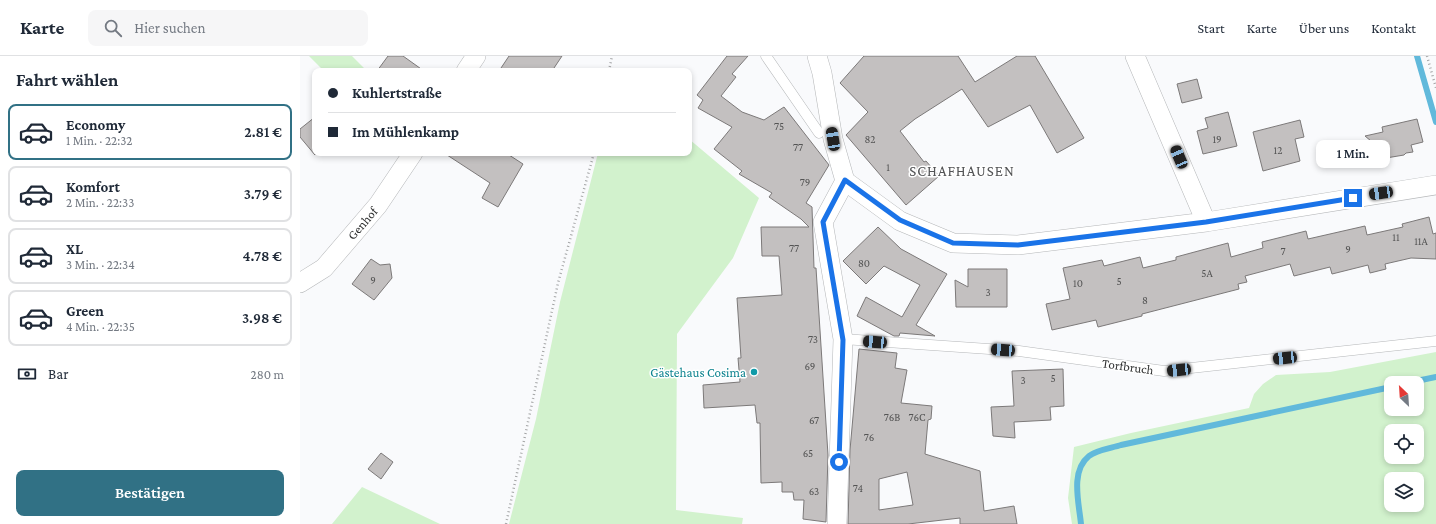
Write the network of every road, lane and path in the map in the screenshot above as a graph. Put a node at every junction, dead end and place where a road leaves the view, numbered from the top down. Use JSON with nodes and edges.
{"nodes":[{"id":1,"x":476,"y":56,"type":"edge"},
{"id":2,"x":612,"y":56,"type":"edge"},
{"id":3,"x":766,"y":56,"type":"edge"},
{"id":4,"x":817,"y":56,"type":"edge"},
{"id":5,"x":1135,"y":56,"type":"edge"},
{"id":6,"x":1427,"y":56,"type":"edge"},
{"id":7,"x":468,"y":68,"type":"edge"},
{"id":8,"x":610,"y":68,"type":"edge"},
{"id":9,"x":1436,"y":88,"type":"edge"},
{"id":10,"x":819,"y":133,"type":"dead end"},
{"id":11,"x":410,"y":156,"type":"edge"},
{"id":12,"x":593,"y":156,"type":"edge"},
{"id":13,"x":845,"y":180,"type":"junction"},
{"id":14,"x":1436,"y":185,"type":"edge"},
{"id":15,"x":1206,"y":222,"type":"junction"},
{"id":16,"x":300,"y":283,"type":"edge"},
{"id":17,"x":843,"y":340,"type":"junction"},
{"id":18,"x":1436,"y":341,"type":"edge"},
{"id":19,"x":506,"y":524,"type":"edge"},
{"id":20,"x":836,"y":524,"type":"edge"}],
"edges":[{"from":1,"to":7,"type":"street"},
{"from":2,"to":8,"type":"path"},
{"from":3,"to":10,"type":"lane"},
{"from":4,"to":13,"type":"street"},
{"from":5,"to":15,"type":"street"},
{"from":6,"to":9,"type":"path"},
{"from":11,"to":16,"type":"street","name":"Genhof"},
{"from":12,"to":19,"type":"path"},
{"from":13,"to":15,"type":"street"},
{"from":13,"to":17,"type":"street"},
{"from":14,"to":15,"type":"street"},
{"from":17,"to":18,"type":"lane","name":"Torfbruch"},
{"from":17,"to":20,"type":"street"}]}
